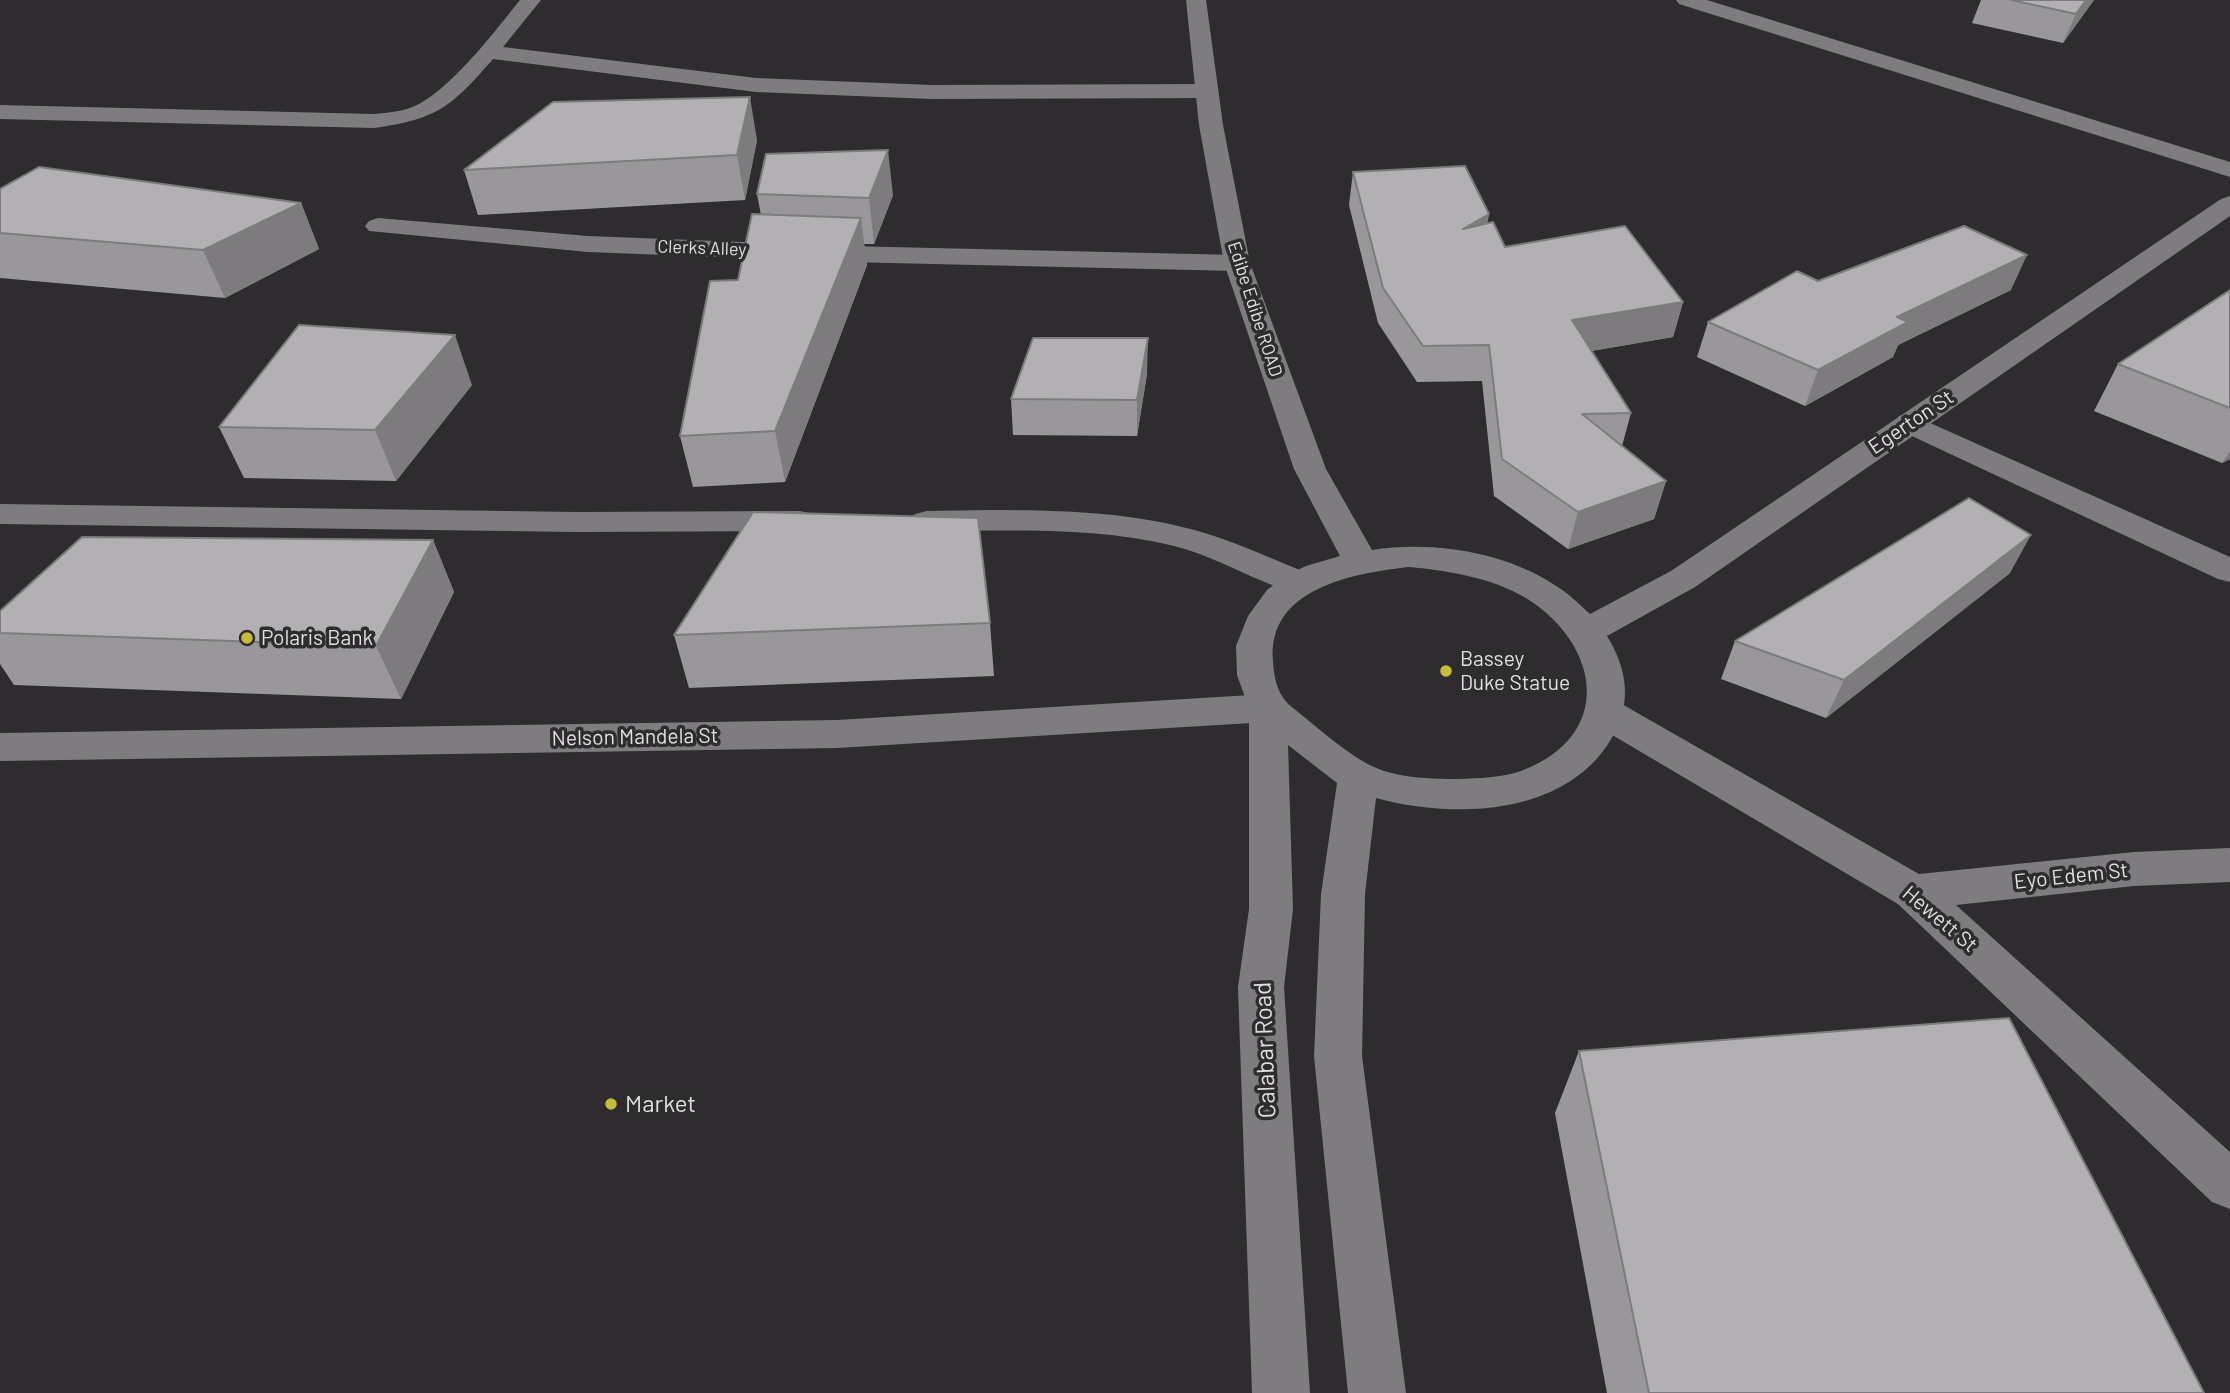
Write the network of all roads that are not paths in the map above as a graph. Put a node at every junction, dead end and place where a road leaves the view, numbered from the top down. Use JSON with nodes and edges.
{"nodes":[{"id":1,"x":531,"y":0,"type":"edge"},
{"id":2,"x":1195,"y":0,"type":"edge"},
{"id":3,"x":1686,"y":0,"type":"edge"},
{"id":4,"x":488,"y":52,"type":"junction"},
{"id":5,"x":1207,"y":91,"type":"junction"},
{"id":6,"x":0,"y":112,"type":"edge"},
{"id":7,"x":2230,"y":170,"type":"edge"},
{"id":8,"x":2229,"y":205,"type":"edge"},
{"id":9,"x":378,"y":226,"type":"dead end"},
{"id":10,"x":1237,"y":263,"type":"junction"},
{"id":11,"x":1910,"y":423,"type":"junction"},
{"id":12,"x":0,"y":514,"type":"edge"},
{"id":13,"x":836,"y":521,"type":"edge"},
{"id":14,"x":890,"y":521,"type":"edge"},
{"id":15,"x":1360,"y":560,"type":"junction"},
{"id":16,"x":2230,"y":571,"type":"edge"},
{"id":17,"x":1300,"y":583,"type":"junction"},
{"id":18,"x":1586,"y":632,"type":"junction"},
{"id":19,"x":1268,"y":708,"type":"junction"},
{"id":20,"x":1606,"y":713,"type":"junction"},
{"id":21,"x":0,"y":747,"type":"edge"},
{"id":22,"x":1358,"y":777,"type":"junction"},
{"id":23,"x":2230,"y":866,"type":"edge"},
{"id":24,"x":1913,"y":892,"type":"junction"},
{"id":25,"x":2230,"y":1185,"type":"edge"},
{"id":26,"x":1281,"y":1393,"type":"edge"},
{"id":27,"x":1377,"y":1393,"type":"edge"}],
"edges":[{"from":1,"to":4,"type":"street"},
{"from":2,"to":5,"type":"street","name":"Edibe Edibe ROAD"},
{"from":3,"to":7,"type":"street"},
{"from":4,"to":5,"type":"street"},
{"from":4,"to":6,"type":"street"},
{"from":5,"to":10,"type":"street","name":"Edibe Edibe ROAD"},
{"from":8,"to":11,"type":"street","name":"Egerton St"},
{"from":9,"to":10,"type":"street","name":"Clerks Alley"},
{"from":10,"to":15,"type":"street","name":"Edibe Edibe ROAD"},
{"from":11,"to":16,"type":"street"},
{"from":11,"to":18,"type":"street","name":"Egerton St"},
{"from":12,"to":13,"type":"street"},
{"from":14,"to":17,"type":"street"},
{"from":15,"to":17,"type":"street"},
{"from":15,"to":18,"type":"street"},
{"from":17,"to":19,"type":"street"},
{"from":18,"to":20,"type":"street"},
{"from":19,"to":21,"type":"street","name":"Nelson Mandela St"},
{"from":19,"to":22,"type":"street"},
{"from":19,"to":26,"type":"street","name":"Calabar Road"},
{"from":20,"to":22,"type":"street"},
{"from":20,"to":24,"type":"street","name":"Hewett St"},
{"from":22,"to":27,"type":"street"},
{"from":23,"to":24,"type":"street","name":"Eyo Edem St"},
{"from":24,"to":25,"type":"street","name":"Hewett St"}]}
